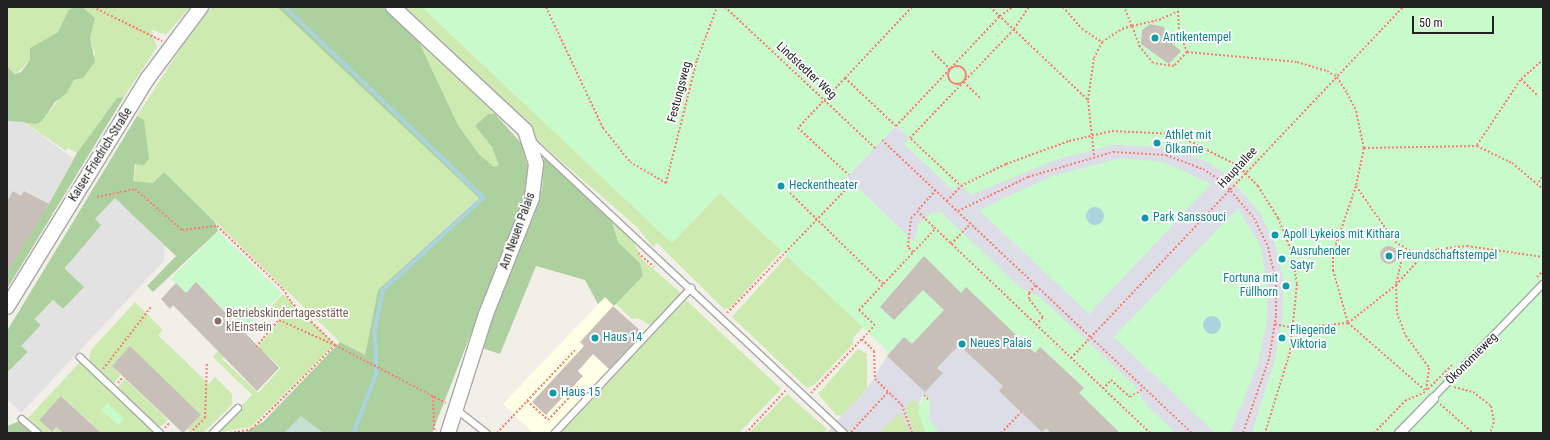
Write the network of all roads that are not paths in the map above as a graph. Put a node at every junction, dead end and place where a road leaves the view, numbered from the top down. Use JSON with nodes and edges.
{"nodes":[{"id":1,"x":201,"y":7,"type":"edge"},
{"id":2,"x":394,"y":7,"type":"edge"},
{"id":3,"x":531,"y":140,"type":"junction"},
{"id":4,"x":1543,"y":284,"type":"edge"},
{"id":5,"x":691,"y":288,"type":"junction"},
{"id":6,"x":7,"y":307,"type":"edge"},
{"id":7,"x":80,"y":357,"type":"dead end"},
{"id":8,"x":1433,"y":398,"type":"joint"},
{"id":9,"x":238,"y":408,"type":"dead end"},
{"id":10,"x":454,"y":408,"type":"junction"},
{"id":11,"x":22,"y":419,"type":"dead end"},
{"id":12,"x":38,"y":433,"type":"edge"},
{"id":13,"x":160,"y":433,"type":"edge"},
{"id":14,"x":213,"y":433,"type":"edge"},
{"id":15,"x":448,"y":433,"type":"edge"},
{"id":16,"x":487,"y":433,"type":"edge"},
{"id":17,"x":555,"y":433,"type":"edge"},
{"id":18,"x":844,"y":433,"type":"edge"},
{"id":19,"x":1400,"y":433,"type":"edge"}],
"edges":[{"from":1,"to":6,"type":"street","name":"Kaiser-Friedrich-Straße"},
{"from":2,"to":3,"type":"street"},
{"from":3,"to":5,"type":"lane"},
{"from":3,"to":10,"type":"street","name":"Am Neuen Palais"},
{"from":4,"to":8,"type":"lane","name":"Ökonomieweg"},
{"from":5,"to":17,"type":"lane"},
{"from":5,"to":18,"type":"lane"},
{"from":7,"to":13,"type":"lane"},
{"from":8,"to":19,"type":"street","name":"Ökonomieweg"},
{"from":9,"to":14,"type":"lane"},
{"from":10,"to":15,"type":"street","name":"Am Neuen Palais"},
{"from":10,"to":16,"type":"lane"},
{"from":11,"to":12,"type":"lane"}]}
